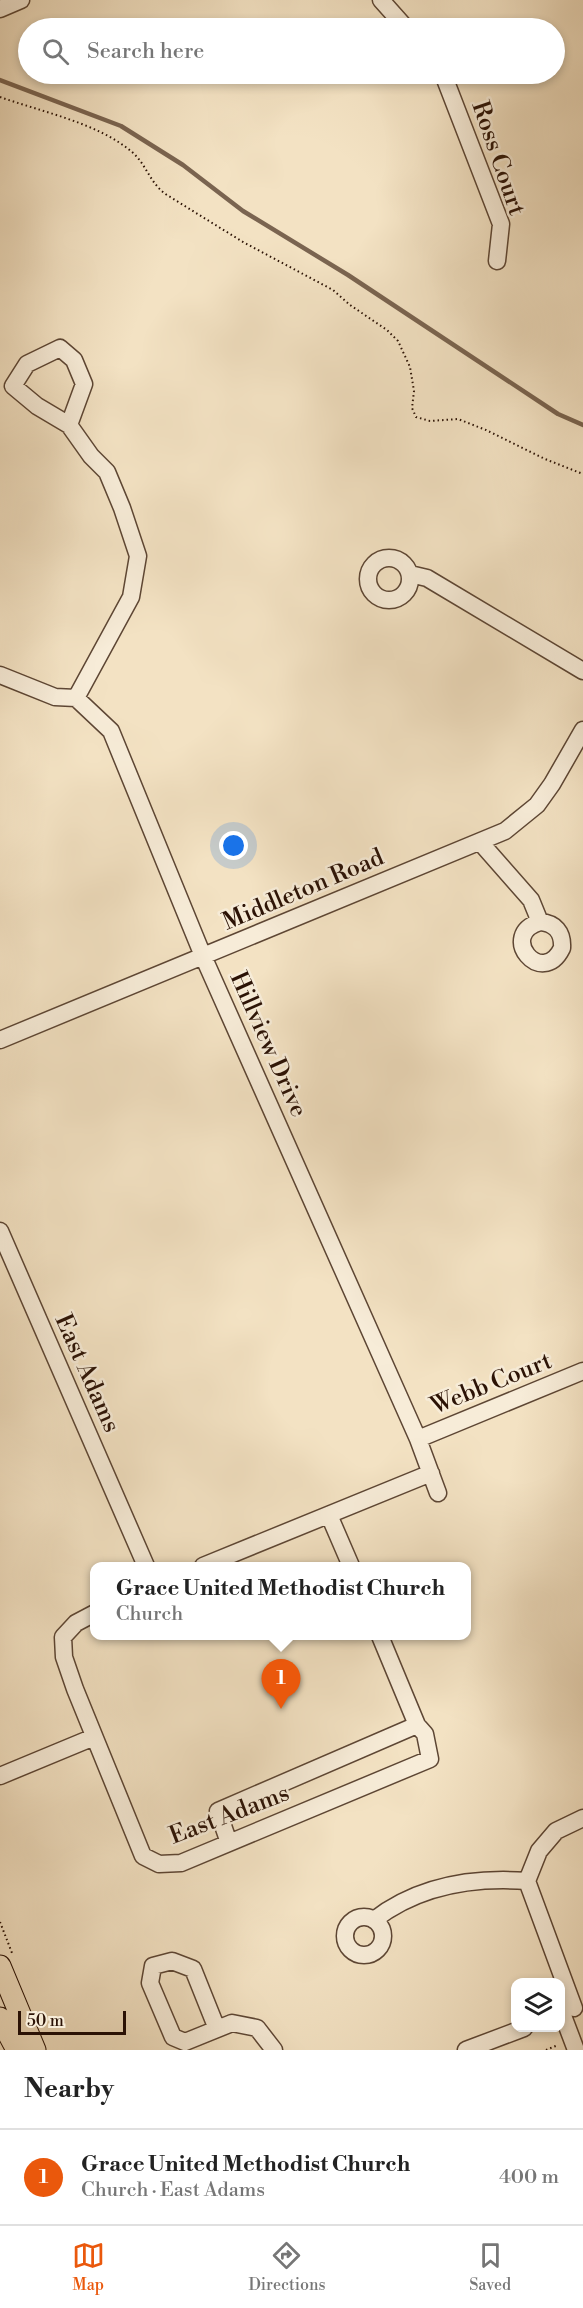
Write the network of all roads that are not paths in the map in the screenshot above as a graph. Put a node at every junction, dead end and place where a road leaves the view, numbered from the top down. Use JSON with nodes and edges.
{"nodes":[{"id":1,"x":21,"y":0,"type":"edge"},
{"id":2,"x":381,"y":0,"type":"edge"},
{"id":3,"x":0,"y":9,"type":"edge"},
{"id":4,"x":397,"y":18,"type":"edge"},
{"id":5,"x":447,"y":84,"type":"edge"},
{"id":6,"x":497,"y":261,"type":"dead end"},
{"id":7,"x":7,"y":389,"type":"edge"},
{"id":8,"x":69,"y":425,"type":"junction"},
{"id":9,"x":410,"y":574,"type":"dead end"},
{"id":10,"x":583,"y":671,"type":"edge"},
{"id":11,"x":0,"y":675,"type":"edge"},
{"id":12,"x":76,"y":698,"type":"junction"},
{"id":13,"x":583,"y":730,"type":"edge"},
{"id":14,"x":480,"y":842,"type":"junction"},
{"id":15,"x":540,"y":922,"type":"dead end"},
{"id":16,"x":203,"y":956,"type":"junction"},
{"id":17,"x":0,"y":1040,"type":"edge"},
{"id":18,"x":0,"y":1231,"type":"edge"},
{"id":19,"x":582,"y":1374,"type":"edge"},
{"id":20,"x":418,"y":1439,"type":"junction"},
{"id":21,"x":431,"y":1473,"type":"junction"},
{"id":22,"x":438,"y":1493,"type":"dead end"},
{"id":23,"x":329,"y":1515,"type":"junction"},
{"id":24,"x":144,"y":1562,"type":"edge"},
{"id":25,"x":213,"y":1562,"type":"edge"},
{"id":26,"x":349,"y":1562,"type":"edge"},
{"id":27,"x":90,"y":1616,"type":"edge"},
{"id":28,"x":382,"y":1640,"type":"edge"},
{"id":29,"x":417,"y":1725,"type":"junction"},
{"id":30,"x":94,"y":1737,"type":"junction"},
{"id":31,"x":0,"y":1776,"type":"edge"},
{"id":32,"x":583,"y":1818,"type":"edge"},
{"id":33,"x":229,"y":1842,"type":"junction"},
{"id":34,"x":527,"y":1881,"type":"junction"},
{"id":35,"x":374,"y":1920,"type":"dead end"},
{"id":36,"x":0,"y":1966,"type":"edge"},
{"id":37,"x":574,"y":2009,"type":"edge"},
{"id":38,"x":0,"y":2018,"type":"edge"},
{"id":39,"x":217,"y":2029,"type":"junction"},
{"id":40,"x":513,"y":2032,"type":"edge"},
{"id":41,"x":570,"y":2047,"type":"edge"},
{"id":42,"x":17,"y":2050,"type":"edge"},
{"id":43,"x":36,"y":2050,"type":"edge"},
{"id":44,"x":274,"y":2050,"type":"edge"},
{"id":45,"x":466,"y":2050,"type":"edge"}],
"edges":[{"from":1,"to":3,"type":"street"},
{"from":2,"to":4,"type":"street"},
{"from":5,"to":6,"type":"street","name":"Ross Court"},
{"from":7,"to":8,"type":"street"},
{"from":7,"to":8,"type":"street"},
{"from":8,"to":12,"type":"street"},
{"from":9,"to":10,"type":"street"},
{"from":11,"to":12,"type":"street"},
{"from":12,"to":16,"type":"street","name":"Hillview Drive"},
{"from":13,"to":14,"type":"street","name":"Middleton Road"},
{"from":14,"to":15,"type":"street"},
{"from":14,"to":16,"type":"street","name":"Middleton Road"},
{"from":16,"to":17,"type":"street","name":"Middleton Road"},
{"from":16,"to":20,"type":"street","name":"Hillview Drive"},
{"from":18,"to":24,"type":"street","name":"East Adams"},
{"from":19,"to":20,"type":"street","name":"Webb Court"},
{"from":20,"to":21,"type":"street","name":"Hillview Drive"},
{"from":21,"to":22,"type":"street","name":"Hillview Drive"},
{"from":21,"to":23,"type":"street"},
{"from":23,"to":25,"type":"street"},
{"from":23,"to":26,"type":"street"},
{"from":27,"to":30,"type":"street","name":"East Adams"},
{"from":28,"to":29,"type":"street","name":"East Adams"},
{"from":29,"to":33,"type":"street"},
{"from":29,"to":33,"type":"street","name":"East Adams"},
{"from":30,"to":31,"type":"street"},
{"from":30,"to":33,"type":"street","name":"East Adams"},
{"from":32,"to":34,"type":"street"},
{"from":34,"to":35,"type":"street"},
{"from":34,"to":37,"type":"street"},
{"from":36,"to":43,"type":"main road"},
{"from":37,"to":41,"type":"street"},
{"from":38,"to":42,"type":"main road"},
{"from":39,"to":39,"type":"street"},
{"from":39,"to":44,"type":"street"},
{"from":40,"to":45,"type":"street"}]}
